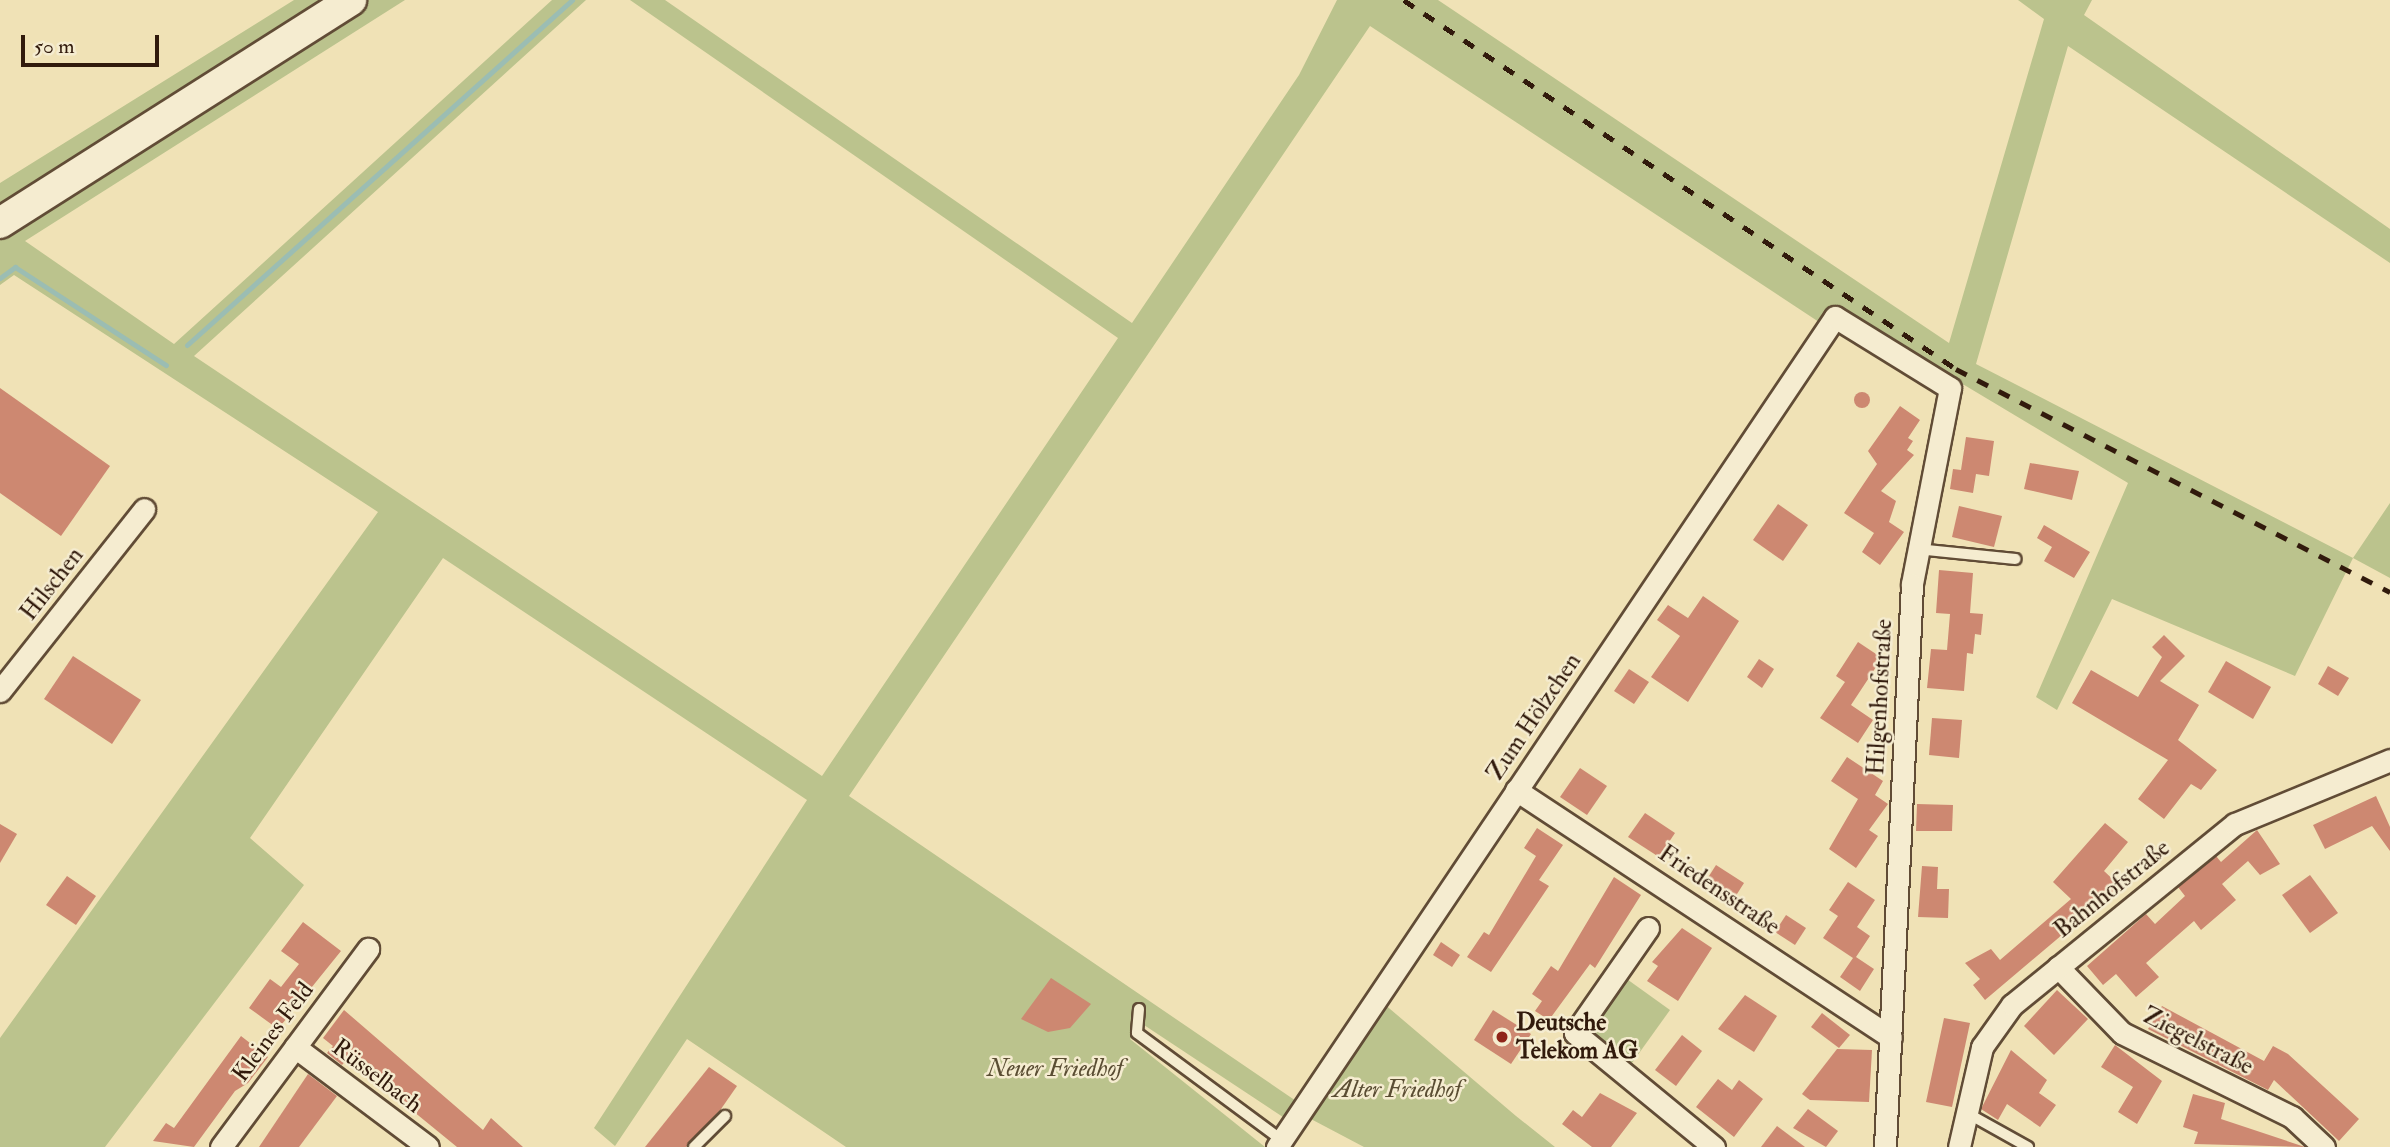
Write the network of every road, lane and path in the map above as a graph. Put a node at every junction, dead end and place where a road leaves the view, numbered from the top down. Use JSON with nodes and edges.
{"nodes":[{"id":1,"x":351,"y":0,"type":"edge"},
{"id":2,"x":0,"y":223,"type":"edge"},
{"id":3,"x":1835,"y":317,"type":"joint"},
{"id":4,"x":144,"y":509,"type":"dead end"},
{"id":5,"x":1917,"y":550,"type":"junction"},
{"id":6,"x":2015,"y":559,"type":"dead end"},
{"id":7,"x":0,"y":691,"type":"edge"},
{"id":8,"x":2388,"y":765,"type":"edge"},
{"id":9,"x":1516,"y":790,"type":"junction"},
{"id":10,"x":1648,"y":928,"type":"dead end"},
{"id":11,"x":368,"y":950,"type":"dead end"},
{"id":12,"x":2058,"y":967,"type":"junction"},
{"id":13,"x":1139,"y":1009,"type":"dead end"},
{"id":14,"x":1891,"y":1037,"type":"junction"},
{"id":15,"x":295,"y":1048,"type":"junction"},
{"id":16,"x":1967,"y":1113,"type":"junction"},
{"id":17,"x":725,"y":1116,"type":"dead end"},
{"id":18,"x":1280,"y":1144,"type":"edge"},
{"id":19,"x":221,"y":1147,"type":"edge"},
{"id":20,"x":428,"y":1147,"type":"edge"},
{"id":21,"x":694,"y":1147,"type":"edge"},
{"id":22,"x":1714,"y":1147,"type":"edge"},
{"id":23,"x":1885,"y":1147,"type":"edge"},
{"id":24,"x":1959,"y":1147,"type":"edge"},
{"id":25,"x":2028,"y":1147,"type":"edge"},
{"id":26,"x":2324,"y":1147,"type":"edge"}],
"edges":[{"from":1,"to":2,"type":"main road"},
{"from":3,"to":5,"type":"street","name":"Hilgenhofstraße"},
{"from":3,"to":9,"type":"street","name":"Zum Hölzchen"},
{"from":4,"to":7,"type":"street","name":"Hilschen"},
{"from":5,"to":6,"type":"lane"},
{"from":5,"to":14,"type":"street","name":"Hilgenhofstraße"},
{"from":8,"to":12,"type":"street","name":"Bahnhofstraße"},
{"from":9,"to":14,"type":"street","name":"Friedensstraße"},
{"from":9,"to":18,"type":"street","name":"Zum Hölzchen"},
{"from":10,"to":22,"type":"street"},
{"from":11,"to":15,"type":"street","name":"Kleines Feld"},
{"from":12,"to":16,"type":"street","name":"Bahnhofstraße"},
{"from":12,"to":26,"type":"street","name":"Ziegelstraße"},
{"from":13,"to":18,"type":"lane"},
{"from":14,"to":23,"type":"street","name":"Hilgenhofstraße"},
{"from":15,"to":19,"type":"street","name":"Kleines Feld"},
{"from":15,"to":20,"type":"street","name":"Rüsselbach"},
{"from":16,"to":24,"type":"street","name":"Bahnhofstraße"},
{"from":16,"to":25,"type":"lane"},
{"from":17,"to":21,"type":"lane"}]}
